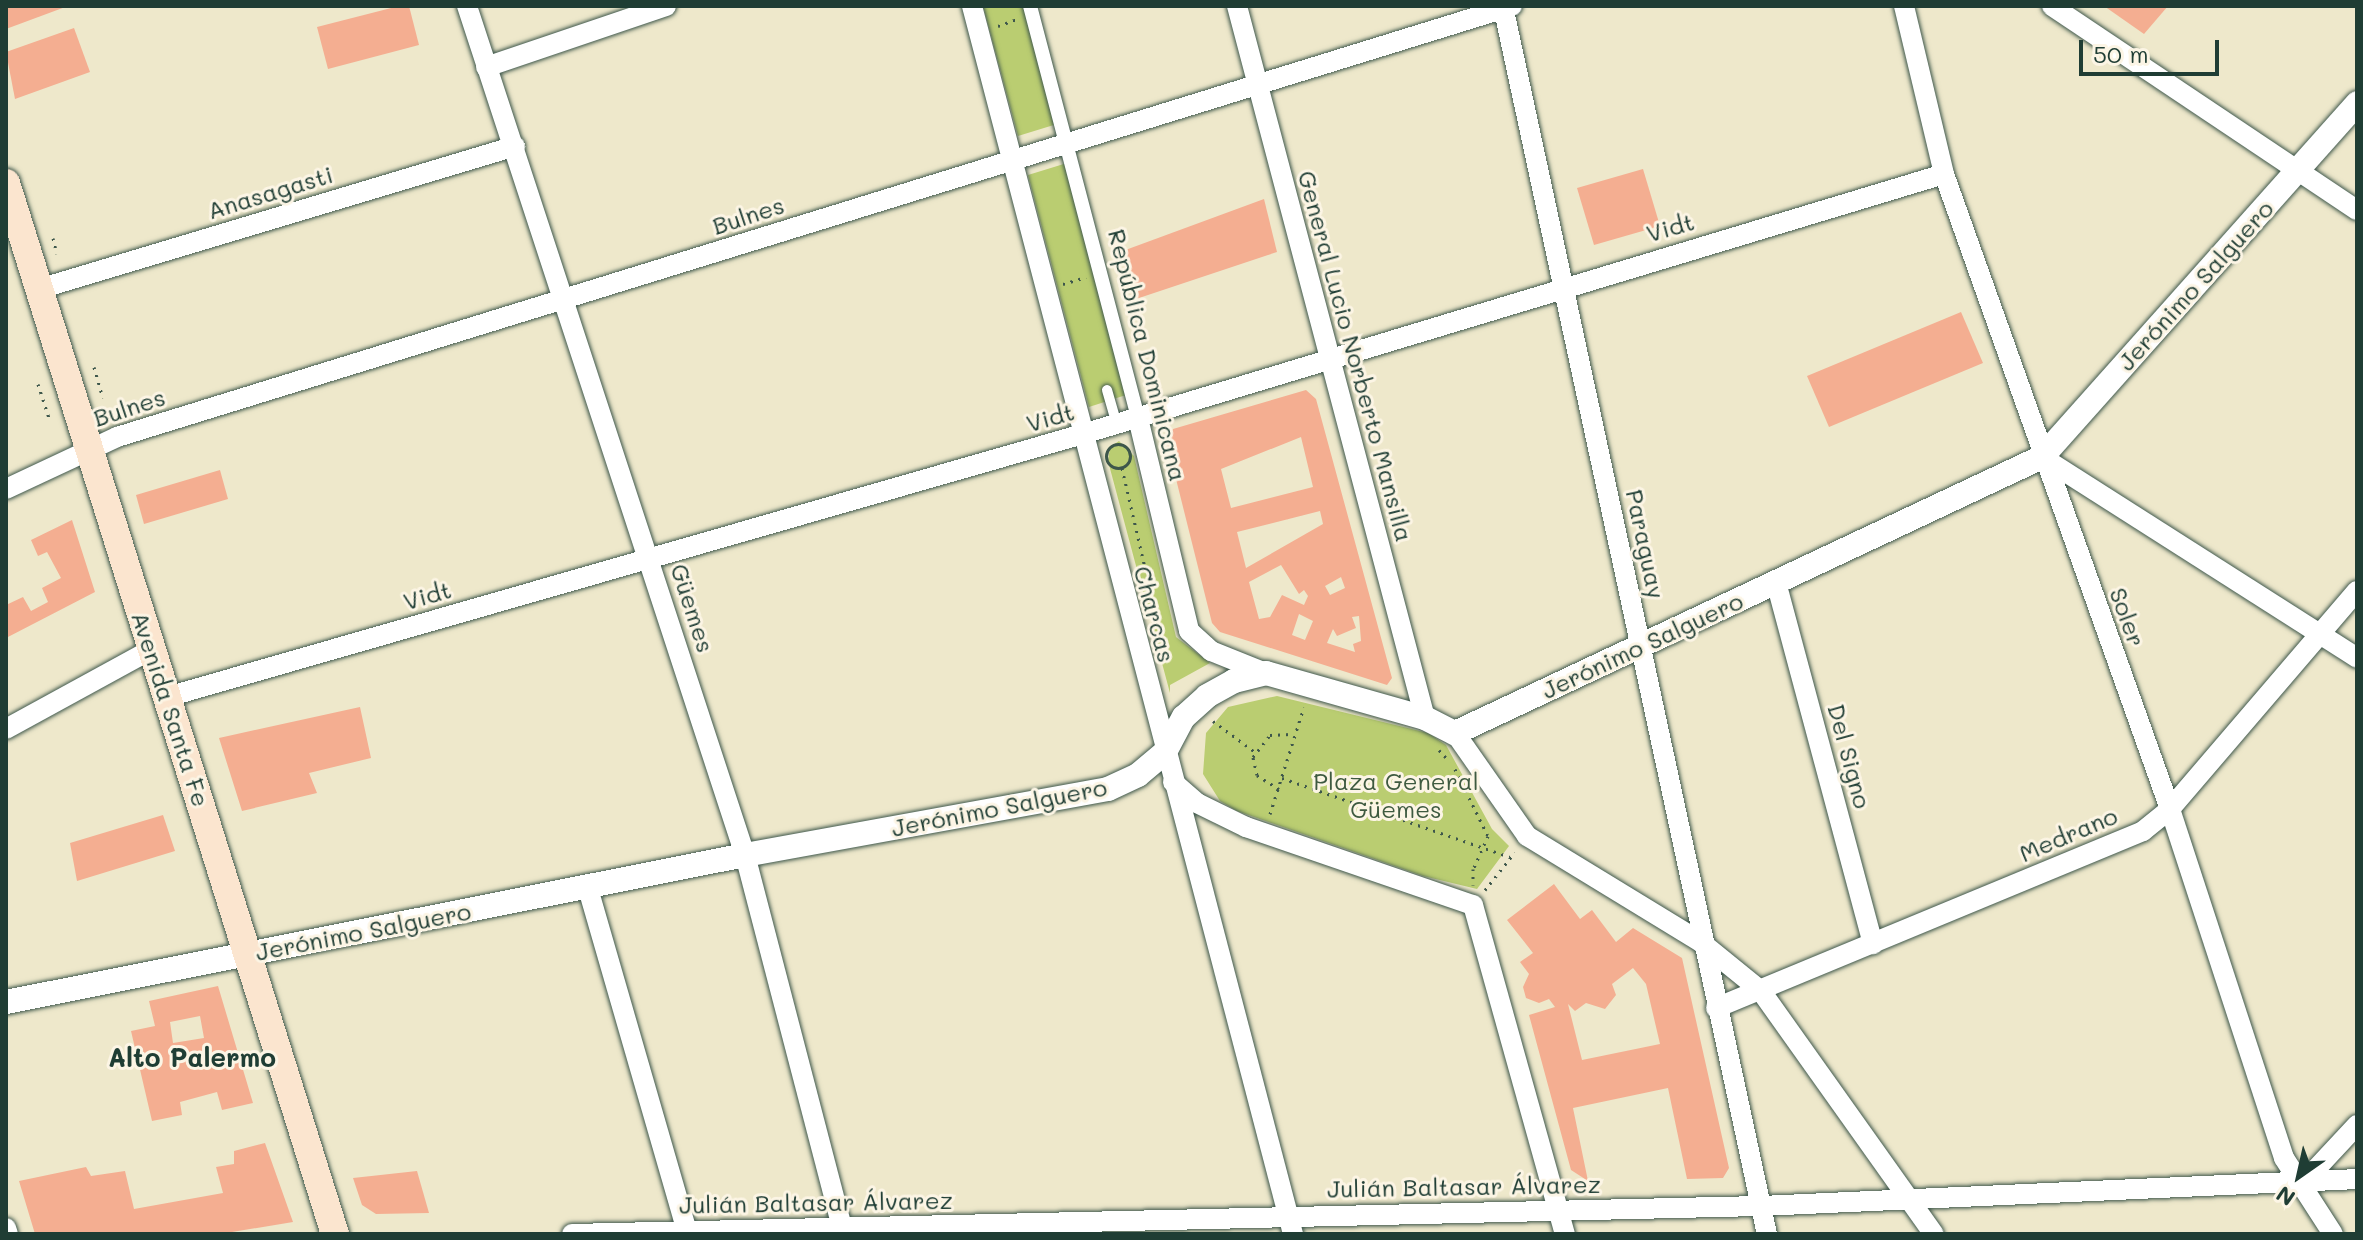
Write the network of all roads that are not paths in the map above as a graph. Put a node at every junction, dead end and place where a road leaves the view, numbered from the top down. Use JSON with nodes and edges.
{"nodes":[{"id":1,"x":467,"y":6,"type":"edge"},
{"id":2,"x":666,"y":6,"type":"edge"},
{"id":3,"x":972,"y":6,"type":"edge"},
{"id":4,"x":1237,"y":6,"type":"edge"},
{"id":5,"x":1904,"y":6,"type":"edge"},
{"id":6,"x":2052,"y":6,"type":"edge"},
{"id":7,"x":1507,"y":7,"type":"edge"},
{"id":8,"x":1031,"y":10,"type":"edge"},
{"id":9,"x":486,"y":67,"type":"junction"},
{"id":10,"x":1259,"y":86,"type":"junction"},
{"id":11,"x":2357,"y":103,"type":"edge"},
{"id":12,"x":1068,"y":140,"type":"junction"},
{"id":13,"x":515,"y":146,"type":"junction"},
{"id":14,"x":1012,"y":157,"type":"junction"},
{"id":15,"x":2296,"y":170,"type":"junction"},
{"id":16,"x":1944,"y":174,"type":"junction"},
{"id":17,"x":6,"y":183,"type":"edge"},
{"id":18,"x":2357,"y":210,"type":"edge"},
{"id":19,"x":12,"y":220,"type":"edge"},
{"id":20,"x":1564,"y":285,"type":"junction"},
{"id":21,"x":39,"y":289,"type":"junction"},
{"id":22,"x":564,"y":301,"type":"junction"},
{"id":23,"x":1329,"y":358,"type":"junction"},
{"id":24,"x":1107,"y":390,"type":"dead end"},
{"id":25,"x":1138,"y":418,"type":"junction"},
{"id":26,"x":1117,"y":424,"type":"junction"},
{"id":27,"x":1083,"y":434,"type":"junction"},
{"id":28,"x":87,"y":448,"type":"junction"},
{"id":29,"x":2042,"y":457,"type":"junction"},
{"id":30,"x":6,"y":489,"type":"edge"},
{"id":31,"x":650,"y":558,"type":"junction"},
{"id":32,"x":1776,"y":582,"type":"junction"},
{"id":33,"x":2357,"y":591,"type":"edge"},
{"id":34,"x":2321,"y":632,"type":"junction"},
{"id":35,"x":1640,"y":645,"type":"junction"},
{"id":36,"x":152,"y":649,"type":"junction"},
{"id":37,"x":2357,"y":658,"type":"edge"},
{"id":38,"x":1266,"y":673,"type":"junction"},
{"id":39,"x":167,"y":697,"type":"junction"},
{"id":40,"x":1425,"y":718,"type":"junction"},
{"id":41,"x":6,"y":729,"type":"edge"},
{"id":42,"x":1455,"y":733,"type":"junction"},
{"id":43,"x":1165,"y":752,"type":"junction"},
{"id":44,"x":1173,"y":782,"type":"junction"},
{"id":45,"x":2170,"y":809,"type":"junction"},
{"id":46,"x":745,"y":855,"type":"junction"},
{"id":47,"x":587,"y":885,"type":"junction"},
{"id":48,"x":1702,"y":943,"type":"junction"},
{"id":49,"x":1873,"y":944,"type":"junction"},
{"id":50,"x":248,"y":954,"type":"junction"},
{"id":51,"x":1761,"y":991,"type":"junction"},
{"id":52,"x":6,"y":1002,"type":"edge"},
{"id":53,"x":1716,"y":1008,"type":"junction"},
{"id":54,"x":2357,"y":1125,"type":"edge"},
{"id":55,"x":2357,"y":1179,"type":"edge"},
{"id":56,"x":2301,"y":1185,"type":"junction"},
{"id":57,"x":1908,"y":1200,"type":"junction"},
{"id":58,"x":1761,"y":1206,"type":"junction"},
{"id":59,"x":1558,"y":1209,"type":"junction"},
{"id":60,"x":1292,"y":1225,"type":"edge"},
{"id":61,"x":6,"y":1228,"type":"edge"},
{"id":62,"x":687,"y":1231,"type":"junction"},
{"id":63,"x":843,"y":1231,"type":"edge"},
{"id":64,"x":8,"y":1234,"type":"edge"},
{"id":65,"x":335,"y":1234,"type":"edge"},
{"id":66,"x":572,"y":1234,"type":"edge"},
{"id":67,"x":1565,"y":1234,"type":"edge"},
{"id":68,"x":1767,"y":1234,"type":"edge"},
{"id":69,"x":1934,"y":1234,"type":"edge"},
{"id":70,"x":2333,"y":1234,"type":"edge"}],
"edges":[{"from":1,"to":9,"type":"street","name":"Güemes"},
{"from":2,"to":9,"type":"street"},
{"from":3,"to":14,"type":"street","name":"Charcas"},
{"from":4,"to":10,"type":"street","name":"General Lucio Norberto Mansilla"},
{"from":5,"to":16,"type":"street","name":"Soler"},
{"from":6,"to":15,"type":"street"},
{"from":7,"to":10,"type":"street","name":"Bulnes"},
{"from":7,"to":20,"type":"street","name":"Paraguay"},
{"from":8,"to":12,"type":"street","name":"República Dominicana"},
{"from":9,"to":13,"type":"street","name":"Güemes"},
{"from":10,"to":12,"type":"street","name":"Bulnes"},
{"from":10,"to":23,"type":"street","name":"General Lucio Norberto Mansilla"},
{"from":11,"to":15,"type":"street","name":"Jerónimo Salguero"},
{"from":12,"to":14,"type":"street","name":"Bulnes"},
{"from":12,"to":25,"type":"street","name":"República Dominicana"},
{"from":13,"to":21,"type":"street","name":"Anasagasti"},
{"from":13,"to":22,"type":"street","name":"Güemes"},
{"from":14,"to":22,"type":"street","name":"Bulnes"},
{"from":14,"to":27,"type":"street","name":"Charcas"},
{"from":15,"to":18,"type":"street"},
{"from":15,"to":29,"type":"street","name":"Jerónimo Salguero"},
{"from":16,"to":20,"type":"street","name":"Vidt"},
{"from":16,"to":29,"type":"street","name":"Soler"},
{"from":17,"to":19,"type":"main road","name":"Avenida Santa Fe"},
{"from":19,"to":21,"type":"main road","name":"Avenida Santa Fe"},
{"from":20,"to":23,"type":"street","name":"Vidt"},
{"from":20,"to":35,"type":"street","name":"Paraguay"},
{"from":21,"to":28,"type":"main road","name":"Avenida Santa Fe"},
{"from":22,"to":28,"type":"street","name":"Bulnes"},
{"from":22,"to":31,"type":"street","name":"Güemes"},
{"from":23,"to":25,"type":"street","name":"Vidt"},
{"from":23,"to":40,"type":"street","name":"General Lucio Norberto Mansilla"},
{"from":24,"to":26,"type":"lane"},
{"from":25,"to":26,"type":"street","name":"Vidt"},
{"from":25,"to":38,"type":"street","name":"República Dominicana"},
{"from":26,"to":27,"type":"street","name":"Vidt"},
{"from":27,"to":31,"type":"street","name":"Vidt"},
{"from":27,"to":43,"type":"street","name":"Charcas"},
{"from":28,"to":30,"type":"street","name":"Bulnes"},
{"from":28,"to":36,"type":"main road","name":"Avenida Santa Fe"},
{"from":29,"to":32,"type":"street","name":"Jerónimo Salguero"},
{"from":29,"to":34,"type":"street"},
{"from":29,"to":45,"type":"street","name":"Soler"},
{"from":31,"to":39,"type":"street","name":"Vidt"},
{"from":31,"to":46,"type":"street","name":"Güemes"},
{"from":32,"to":35,"type":"street","name":"Jerónimo Salguero"},
{"from":32,"to":49,"type":"street","name":"Del Signo"},
{"from":33,"to":34,"type":"street","name":"Medrano"},
{"from":34,"to":37,"type":"street"},
{"from":34,"to":45,"type":"street","name":"Medrano"},
{"from":35,"to":42,"type":"street","name":"Jerónimo Salguero"},
{"from":35,"to":48,"type":"street","name":"Paraguay"},
{"from":36,"to":39,"type":"main road","name":"Avenida Santa Fe"},
{"from":36,"to":41,"type":"street"},
{"from":38,"to":40,"type":"street"},
{"from":38,"to":43,"type":"street","name":"Jerónimo Salguero"},
{"from":39,"to":50,"type":"main road","name":"Avenida Santa Fe"},
{"from":40,"to":42,"type":"street"},
{"from":42,"to":48,"type":"street"},
{"from":43,"to":44,"type":"street","name":"Charcas"},
{"from":43,"to":46,"type":"street","name":"Jerónimo Salguero"},
{"from":44,"to":59,"type":"street"},
{"from":44,"to":60,"type":"street","name":"Charcas"},
{"from":45,"to":49,"type":"street","name":"Medrano"},
{"from":45,"to":56,"type":"street","name":"Soler"},
{"from":46,"to":47,"type":"street","name":"Jerónimo Salguero"},
{"from":46,"to":63,"type":"street","name":"Güemes"},
{"from":47,"to":50,"type":"street","name":"Jerónimo Salguero"},
{"from":47,"to":62,"type":"street"},
{"from":48,"to":51,"type":"street"},
{"from":48,"to":53,"type":"street","name":"Paraguay"},
{"from":49,"to":51,"type":"street","name":"Medrano"},
{"from":50,"to":52,"type":"street","name":"Jerónimo Salguero"},
{"from":50,"to":65,"type":"main road","name":"Avenida Santa Fe"},
{"from":51,"to":53,"type":"street","name":"Medrano"},
{"from":51,"to":57,"type":"street"},
{"from":53,"to":58,"type":"street","name":"Paraguay"},
{"from":54,"to":56,"type":"street"},
{"from":55,"to":56,"type":"street","name":"Julián Baltasar Álvarez"},
{"from":56,"to":57,"type":"street","name":"Julián Baltasar Álvarez"},
{"from":56,"to":70,"type":"street","name":"Soler"},
{"from":57,"to":58,"type":"street","name":"Julián Baltasar Álvarez"},
{"from":57,"to":69,"type":"street"},
{"from":58,"to":59,"type":"street","name":"Julián Baltasar Álvarez"},
{"from":58,"to":68,"type":"street","name":"Paraguay"},
{"from":59,"to":60,"type":"street","name":"Julián Baltasar Álvarez"},
{"from":59,"to":67,"type":"street"},
{"from":60,"to":63,"type":"street","name":"Julián Baltasar Álvarez"},
{"from":61,"to":64,"type":"street"},
{"from":62,"to":63,"type":"street","name":"Julián Baltasar Álvarez"},
{"from":62,"to":66,"type":"street","name":"Julián Baltasar Álvarez"}]}
